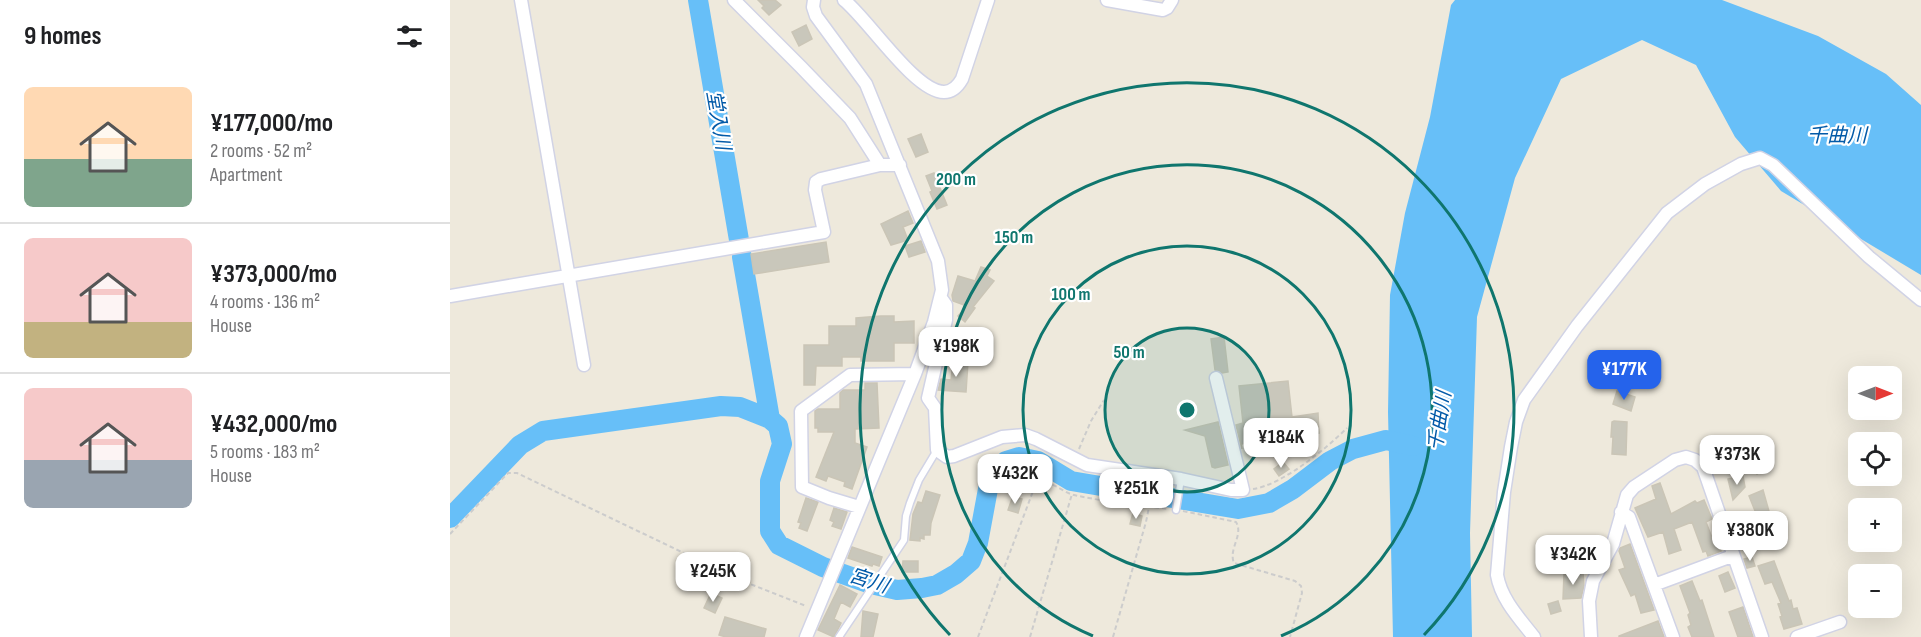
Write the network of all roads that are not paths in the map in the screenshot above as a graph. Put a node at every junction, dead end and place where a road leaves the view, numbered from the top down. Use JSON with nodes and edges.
{"nodes":[{"id":1,"x":521,"y":0,"type":"edge"},
{"id":2,"x":734,"y":0,"type":"edge"},
{"id":3,"x":814,"y":0,"type":"edge"},
{"id":4,"x":844,"y":0,"type":"edge"},
{"id":5,"x":988,"y":0,"type":"edge"},
{"id":6,"x":1107,"y":0,"type":"edge"},
{"id":7,"x":1172,"y":0,"type":"edge"},
{"id":8,"x":880,"y":165,"type":"junction"},
{"id":9,"x":900,"y":165,"type":"junction"},
{"id":10,"x":567,"y":275,"type":"junction"},
{"id":11,"x":450,"y":296,"type":"edge"},
{"id":12,"x":940,"y":298,"type":"junction"},
{"id":13,"x":1921,"y":300,"type":"edge"},
{"id":14,"x":584,"y":365,"type":"dead end"},
{"id":15,"x":915,"y":374,"type":"junction"},
{"id":16,"x":1216,"y":378,"type":"dead end"},
{"id":17,"x":906,"y":397,"type":"junction"},
{"id":18,"x":928,"y":398,"type":"junction"},
{"id":19,"x":937,"y":450,"type":"junction"},
{"id":20,"x":1180,"y":484,"type":"junction"},
{"id":21,"x":860,"y":507,"type":"junction"},
{"id":22,"x":1176,"y":507,"type":"road end"},
{"id":23,"x":1621,"y":512,"type":"junction"},
{"id":24,"x":1732,"y":556,"type":"junction"},
{"id":25,"x":1654,"y":585,"type":"junction"},
{"id":26,"x":1840,"y":622,"type":"dead end"},
{"id":27,"x":806,"y":637,"type":"edge"},
{"id":28,"x":839,"y":637,"type":"edge"},
{"id":29,"x":1534,"y":637,"type":"edge"},
{"id":30,"x":1590,"y":637,"type":"edge"},
{"id":31,"x":1673,"y":637,"type":"edge"},
{"id":32,"x":1762,"y":637,"type":"edge"},
{"id":33,"x":1797,"y":637,"type":"edge"}],
"edges":[{"from":1,"to":10,"type":"street"},
{"from":2,"to":8,"type":"street"},
{"from":3,"to":9,"type":"street"},
{"from":4,"to":5,"type":"street"},
{"from":6,"to":7,"type":"street"},
{"from":8,"to":9,"type":"street"},
{"from":8,"to":10,"type":"street"},
{"from":9,"to":12,"type":"street"},
{"from":10,"to":11,"type":"street"},
{"from":10,"to":14,"type":"street"},
{"from":12,"to":15,"type":"street"},
{"from":12,"to":18,"type":"street"},
{"from":13,"to":29,"type":"street"},
{"from":15,"to":17,"type":"street"},
{"from":15,"to":21,"type":"street"},
{"from":16,"to":20,"type":"street"},
{"from":17,"to":18,"type":"street"},
{"from":17,"to":21,"type":"street"},
{"from":18,"to":19,"type":"street"},
{"from":19,"to":20,"type":"street"},
{"from":19,"to":28,"type":"lane"},
{"from":20,"to":22,"type":"lane"},
{"from":21,"to":27,"type":"street"},
{"from":23,"to":24,"type":"street"},
{"from":23,"to":25,"type":"street"},
{"from":23,"to":30,"type":"street"},
{"from":24,"to":25,"type":"street"},
{"from":24,"to":32,"type":"street"},
{"from":25,"to":31,"type":"street"},
{"from":26,"to":33,"type":"street"}]}
